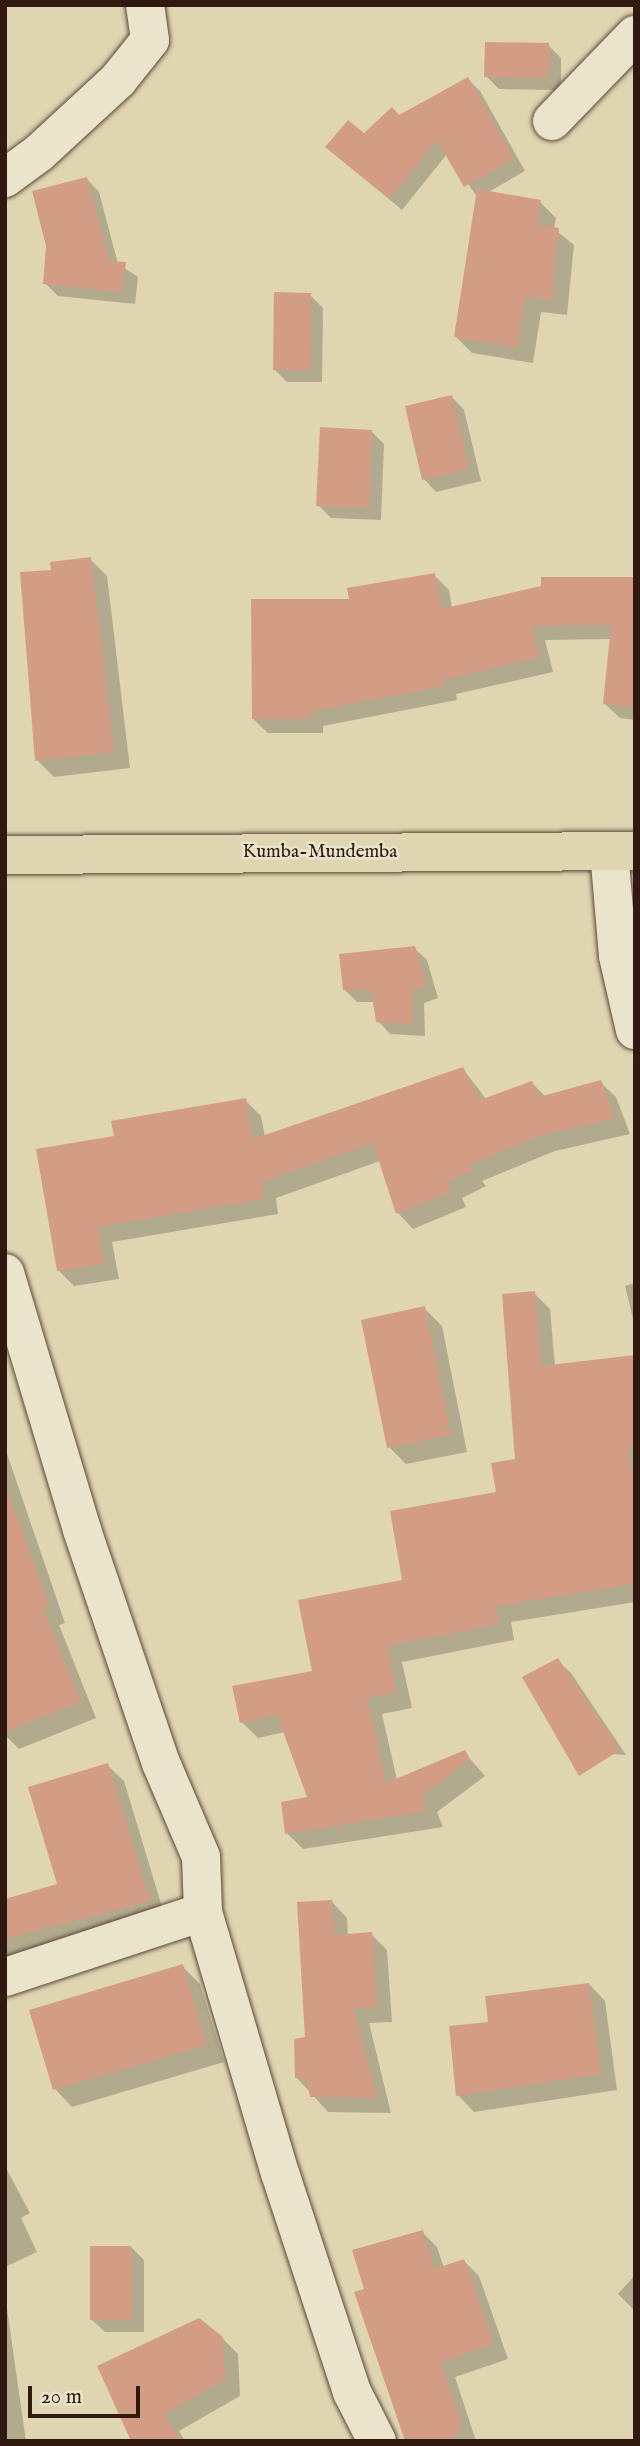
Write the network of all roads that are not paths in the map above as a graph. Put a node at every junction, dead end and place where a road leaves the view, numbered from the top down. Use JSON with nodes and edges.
{"nodes":[{"id":1,"x":145,"y":5,"type":"edge"},
{"id":2,"x":635,"y":36,"type":"edge"},
{"id":3,"x":552,"y":121,"type":"dead end"},
{"id":4,"x":5,"y":178,"type":"edge"},
{"id":5,"x":622,"y":851,"type":"edge"},
{"id":6,"x":5,"y":855,"type":"edge"},
{"id":7,"x":635,"y":1030,"type":"edge"},
{"id":8,"x":5,"y":1273,"type":"edge"},
{"id":9,"x":203,"y":1912,"type":"junction"},
{"id":10,"x":5,"y":1977,"type":"edge"},
{"id":11,"x":377,"y":2441,"type":"edge"}],
"edges":[{"from":1,"to":4,"type":"street"},
{"from":2,"to":3,"type":"street"},
{"from":5,"to":6,"type":"highway","name":"Kumba-Mundemba"},
{"from":5,"to":7,"type":"street"},
{"from":8,"to":9,"type":"street"},
{"from":9,"to":10,"type":"street"},
{"from":9,"to":11,"type":"street"}]}
